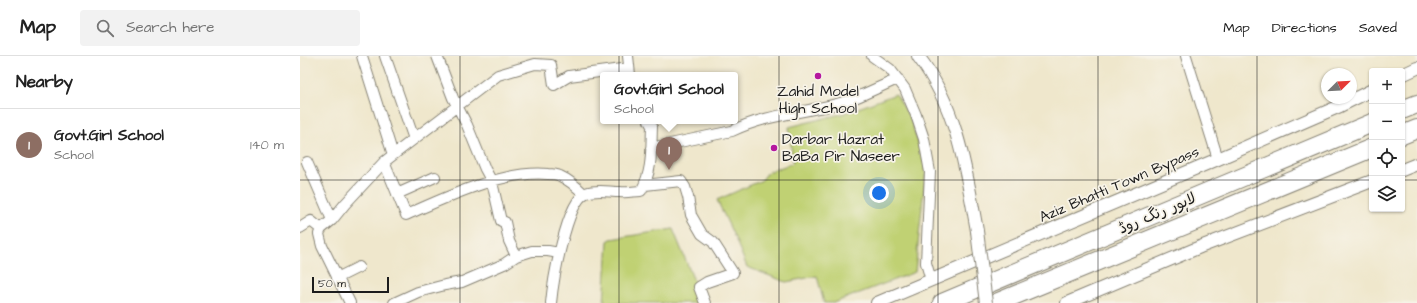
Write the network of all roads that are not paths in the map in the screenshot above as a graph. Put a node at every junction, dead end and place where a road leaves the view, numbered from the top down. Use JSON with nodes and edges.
{"nodes":[{"id":1,"x":362,"y":56,"type":"edge"},
{"id":2,"x":385,"y":56,"type":"edge"},
{"id":3,"x":437,"y":56,"type":"edge"},
{"id":4,"x":628,"y":56,"type":"edge"},
{"id":5,"x":872,"y":56,"type":"edge"},
{"id":6,"x":918,"y":56,"type":"edge"},
{"id":7,"x":1186,"y":56,"type":"edge"},
{"id":8,"x":1417,"y":68,"type":"edge"},
{"id":9,"x":630,"y":71,"type":"edge"},
{"id":10,"x":618,"y":72,"type":"edge"},
{"id":11,"x":600,"y":74,"type":"edge"},
{"id":12,"x":1405,"y":74,"type":"edge"},
{"id":13,"x":898,"y":79,"type":"junction"},
{"id":14,"x":1369,"y":92,"type":"edge"},
{"id":15,"x":1417,"y":104,"type":"edge"},
{"id":16,"x":457,"y":105,"type":"junction"},
{"id":17,"x":1405,"y":109,"type":"edge"},
{"id":18,"x":651,"y":124,"type":"edge"},
{"id":19,"x":1369,"y":124,"type":"edge"},
{"id":20,"x":1417,"y":129,"type":"edge"},
{"id":21,"x":1405,"y":134,"type":"edge"},
{"id":22,"x":414,"y":139,"type":"junction"},
{"id":23,"x":651,"y":148,"type":"junction"},
{"id":24,"x":1369,"y":149,"type":"edge"},
{"id":25,"x":393,"y":155,"type":"junction"},
{"id":26,"x":1218,"y":160,"type":"junction"},
{"id":27,"x":307,"y":162,"type":"dead end"},
{"id":28,"x":384,"y":162,"type":"junction"},
{"id":29,"x":1417,"y":164,"type":"edge"},
{"id":30,"x":1405,"y":169,"type":"edge"},
{"id":31,"x":435,"y":177,"type":"dead end"},
{"id":32,"x":492,"y":182,"type":"junction"},
{"id":33,"x":1369,"y":182,"type":"edge"},
{"id":34,"x":645,"y":185,"type":"junction"},
{"id":35,"x":397,"y":194,"type":"junction"},
{"id":36,"x":584,"y":194,"type":"junction"},
{"id":37,"x":332,"y":220,"type":"junction"},
{"id":38,"x":300,"y":228,"type":"edge"},
{"id":39,"x":321,"y":229,"type":"junction"},
{"id":40,"x":559,"y":253,"type":"junction"},
{"id":41,"x":516,"y":256,"type":"junction"},
{"id":42,"x":359,"y":267,"type":"dead end"},
{"id":43,"x":337,"y":278,"type":"junction"},
{"id":44,"x":931,"y":280,"type":"junction"},
{"id":45,"x":350,"y":303,"type":"edge"},
{"id":46,"x":394,"y":303,"type":"edge"},
{"id":47,"x":551,"y":303,"type":"edge"},
{"id":48,"x":704,"y":303,"type":"edge"},
{"id":49,"x":876,"y":303,"type":"edge"},
{"id":50,"x":942,"y":303,"type":"edge"},
{"id":51,"x":986,"y":303,"type":"edge"},
{"id":52,"x":996,"y":303,"type":"edge"},
{"id":53,"x":1067,"y":303,"type":"edge"}],
"edges":[{"from":1,"to":25,"type":"street"},
{"from":2,"to":22,"type":"street"},
{"from":3,"to":16,"type":"street"},
{"from":4,"to":9,"type":"street"},
{"from":5,"to":13,"type":"street"},
{"from":6,"to":51,"type":"street","bridge":true},
{"from":7,"to":26,"type":"street"},
{"from":8,"to":12,"type":"street"},
{"from":9,"to":10,"type":"street"},
{"from":11,"to":16,"type":"street"},
{"from":13,"to":23,"type":"street"},
{"from":13,"to":44,"type":"street"},
{"from":14,"to":26,"type":"street","name":"Aziz Bhatti Town Bypass"},
{"from":15,"to":17,"type":"highway"},
{"from":16,"to":22,"type":"street"},
{"from":16,"to":32,"type":"street"},
{"from":18,"to":23,"type":"street"},
{"from":19,"to":50,"type":"highway","name":"لاہور رنگ روڈ"},
{"from":20,"to":21,"type":"highway"},
{"from":22,"to":25,"type":"street"},
{"from":23,"to":34,"type":"street"},
{"from":24,"to":52,"type":"highway","name":"لاہور رنگ روڈ"},
{"from":25,"to":28,"type":"street"},
{"from":26,"to":44,"type":"street","name":"Aziz Bhatti Town Bypass"},
{"from":27,"to":37,"type":"street"},
{"from":28,"to":35,"type":"street"},
{"from":28,"to":37,"type":"street"},
{"from":29,"to":30,"type":"street"},
{"from":31,"to":35,"type":"street"},
{"from":32,"to":35,"type":"street"},
{"from":32,"to":36,"type":"street"},
{"from":32,"to":41,"type":"street"},
{"from":33,"to":53,"type":"street"},
{"from":34,"to":36,"type":"street"},
{"from":34,"to":48,"type":"street"},
{"from":36,"to":40,"type":"street"},
{"from":37,"to":39,"type":"street"},
{"from":38,"to":39,"type":"street"},
{"from":39,"to":43,"type":"street"},
{"from":40,"to":41,"type":"street"},
{"from":40,"to":47,"type":"street"},
{"from":41,"to":46,"type":"street"},
{"from":42,"to":43,"type":"street"},
{"from":43,"to":45,"type":"street"},
{"from":44,"to":49,"type":"street","name":"Aziz Bhatti Town Bypass"}]}
